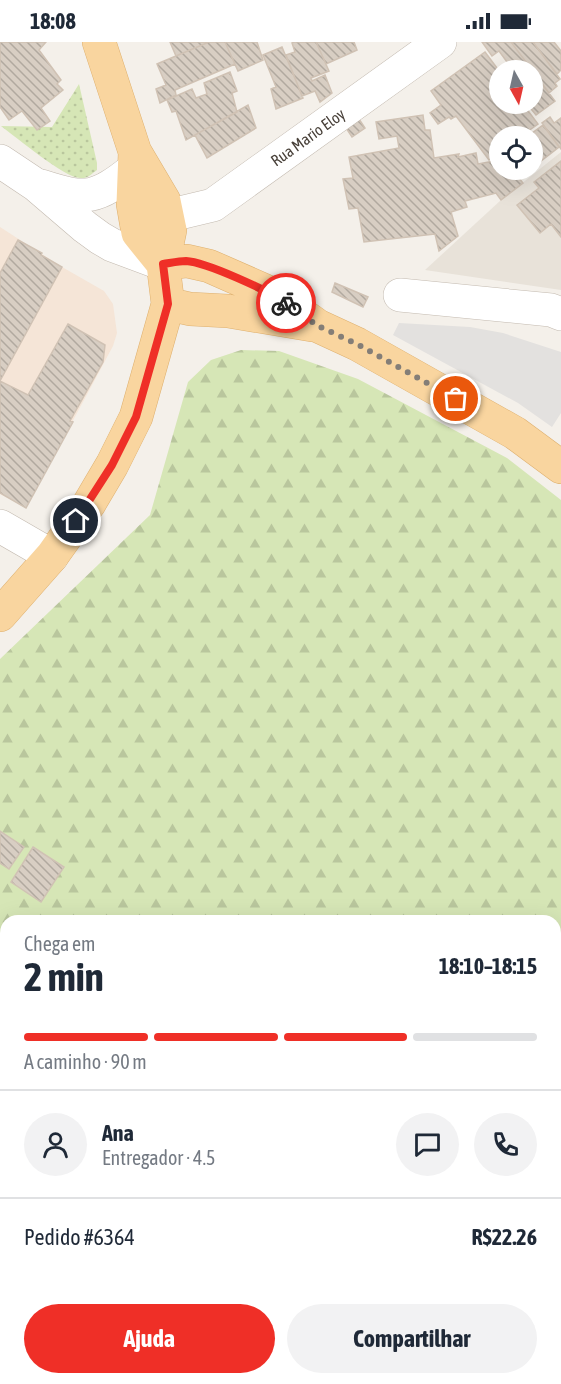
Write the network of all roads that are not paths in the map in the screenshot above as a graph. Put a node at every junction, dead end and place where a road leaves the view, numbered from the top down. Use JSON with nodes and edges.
{"nodes":[{"id":1,"x":99,"y":42,"type":"edge"},
{"id":2,"x":440,"y":42,"type":"edge"},
{"id":3,"x":0,"y":161,"type":"edge"},
{"id":4,"x":134,"y":161,"type":"junction"},
{"id":5,"x":36,"y":185,"type":"junction"},
{"id":6,"x":167,"y":216,"type":"junction"},
{"id":7,"x":163,"y":264,"type":"junction"},
{"id":8,"x":400,"y":295,"type":"dead end"},
{"id":9,"x":168,"y":304,"type":"junction"},
{"id":10,"x":561,"y":314,"type":"edge"},
{"id":11,"x":318,"y":326,"type":"junction"},
{"id":12,"x":561,"y":467,"type":"edge"},
{"id":13,"x":0,"y":526,"type":"edge"},
{"id":14,"x":52,"y":556,"type":"junction"},
{"id":15,"x":0,"y":615,"type":"edge"}],
"edges":[{"from":1,"to":4,"type":"main road"},
{"from":2,"to":6,"type":"street","name":"Rua Mario Eloy"},
{"from":3,"to":5,"type":"street"},
{"from":4,"to":5,"type":"street"},
{"from":4,"to":6,"type":"main road"},
{"from":4,"to":7,"type":"main road"},
{"from":5,"to":7,"type":"street"},
{"from":6,"to":7,"type":"main road"},
{"from":7,"to":9,"type":"main road"},
{"from":7,"to":11,"type":"main road"},
{"from":8,"to":10,"type":"street"},
{"from":9,"to":11,"type":"main road"},
{"from":9,"to":14,"type":"main road"},
{"from":11,"to":12,"type":"main road"},
{"from":13,"to":14,"type":"street"},
{"from":14,"to":15,"type":"main road"}]}
